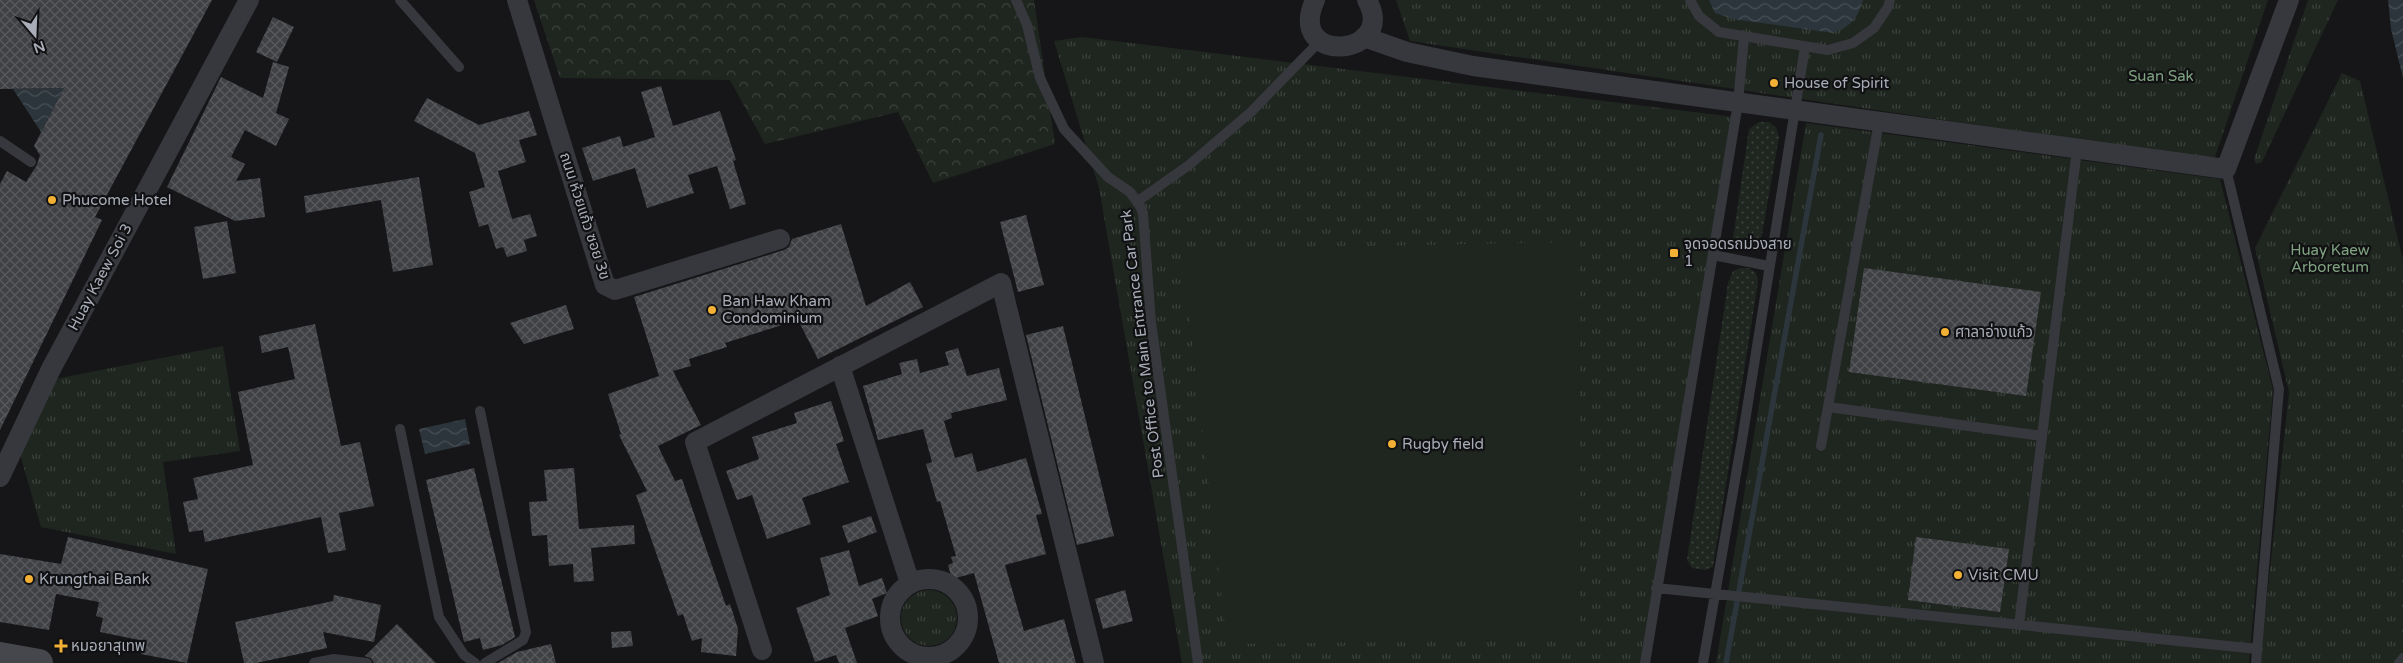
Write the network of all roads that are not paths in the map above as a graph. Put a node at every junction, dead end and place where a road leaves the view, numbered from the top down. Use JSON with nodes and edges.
{"nodes":[{"id":1,"x":249,"y":0,"type":"edge"},
{"id":2,"x":400,"y":0,"type":"edge"},
{"id":3,"x":517,"y":0,"type":"edge"},
{"id":4,"x":1016,"y":0,"type":"edge"},
{"id":5,"x":1315,"y":0,"type":"edge"},
{"id":6,"x":1367,"y":0,"type":"edge"},
{"id":7,"x":1690,"y":0,"type":"edge"},
{"id":8,"x":1890,"y":0,"type":"edge"},
{"id":9,"x":2289,"y":0,"type":"edge"},
{"id":10,"x":1364,"y":37,"type":"junction"},
{"id":11,"x":1744,"y":37,"type":"junction"},
{"id":12,"x":1320,"y":40,"type":"junction"},
{"id":13,"x":1805,"y":47,"type":"junction"},
{"id":14,"x":458,"y":67,"type":"dead end"},
{"id":15,"x":1738,"y":103,"type":"junction"},
{"id":16,"x":1794,"y":111,"type":"junction"},
{"id":17,"x":1879,"y":122,"type":"junction"},
{"id":18,"x":0,"y":142,"type":"edge"},
{"id":19,"x":2077,"y":149,"type":"junction"},
{"id":20,"x":31,"y":162,"type":"dead end"},
{"id":21,"x":2226,"y":169,"type":"junction"},
{"id":22,"x":1138,"y":201,"type":"junction"},
{"id":23,"x":780,"y":239,"type":"dead end"},
{"id":24,"x":1713,"y":255,"type":"junction"},
{"id":25,"x":1769,"y":266,"type":"junction"},
{"id":26,"x":840,"y":366,"type":"junction"},
{"id":27,"x":1828,"y":407,"type":"junction"},
{"id":28,"x":480,"y":411,"type":"dead end"},
{"id":29,"x":400,"y":429,"type":"dead end"},
{"id":30,"x":2042,"y":436,"type":"junction"},
{"id":31,"x":1821,"y":446,"type":"dead end"},
{"id":32,"x":0,"y":477,"type":"edge"},
{"id":33,"x":910,"y":583,"type":"junction"},
{"id":34,"x":1656,"y":588,"type":"junction"},
{"id":35,"x":1715,"y":595,"type":"junction"},
{"id":36,"x":2019,"y":625,"type":"junction"},
{"id":37,"x":2258,"y":649,"type":"junction"},
{"id":38,"x":762,"y":650,"type":"dead end"},
{"id":39,"x":0,"y":656,"type":"edge"},
{"id":40,"x":2403,"y":658,"type":"edge"},
{"id":41,"x":928,"y":660,"type":"edge"},
{"id":42,"x":39,"y":663,"type":"edge"},
{"id":43,"x":314,"y":663,"type":"edge"},
{"id":44,"x":367,"y":663,"type":"edge"},
{"id":45,"x":475,"y":663,"type":"edge"},
{"id":46,"x":485,"y":663,"type":"edge"},
{"id":47,"x":1094,"y":663,"type":"edge"},
{"id":48,"x":1198,"y":663,"type":"edge"},
{"id":49,"x":1645,"y":663,"type":"edge"},
{"id":50,"x":1703,"y":663,"type":"edge"},
{"id":51,"x":2256,"y":663,"type":"edge"},
{"id":52,"x":2400,"y":663,"type":"edge"}],
"edges":[{"from":1,"to":32,"type":"street","name":"Huay Kaew Soi 3"},
{"from":2,"to":14,"type":"lane"},
{"from":3,"to":23,"type":"street","name":"ถนน ห้วยแก้ว ซอย 3ข"},
{"from":4,"to":22,"type":"lane"},
{"from":5,"to":12,"type":"street"},
{"from":6,"to":10,"type":"lane"},
{"from":7,"to":11,"type":"lane"},
{"from":8,"to":13,"type":"lane"},
{"from":9,"to":21,"type":"street"},
{"from":10,"to":12,"type":"lane"},
{"from":10,"to":15,"type":"street"},
{"from":11,"to":13,"type":"lane"},
{"from":11,"to":15,"type":"lane"},
{"from":12,"to":22,"type":"lane"},
{"from":13,"to":16,"type":"lane"},
{"from":15,"to":16,"type":"street"},
{"from":15,"to":24,"type":"lane"},
{"from":16,"to":17,"type":"street"},
{"from":16,"to":25,"type":"lane"},
{"from":17,"to":19,"type":"street"},
{"from":17,"to":27,"type":"lane"},
{"from":18,"to":20,"type":"lane"},
{"from":19,"to":21,"type":"street"},
{"from":19,"to":30,"type":"lane"},
{"from":21,"to":37,"type":"lane"},
{"from":22,"to":48,"type":"lane"},
{"from":24,"to":25,"type":"lane"},
{"from":24,"to":34,"type":"lane"},
{"from":25,"to":35,"type":"lane"},
{"from":26,"to":33,"type":"street"},
{"from":26,"to":38,"type":"street"},
{"from":26,"to":47,"type":"street"},
{"from":27,"to":30,"type":"lane"},
{"from":27,"to":31,"type":"lane"},
{"from":28,"to":46,"type":"lane"},
{"from":29,"to":45,"type":"lane"},
{"from":30,"to":36,"type":"lane"},
{"from":33,"to":41,"type":"street"},
{"from":33,"to":41,"type":"street"},
{"from":34,"to":35,"type":"lane"},
{"from":34,"to":49,"type":"lane"},
{"from":35,"to":36,"type":"lane"},
{"from":35,"to":50,"type":"lane"},
{"from":36,"to":37,"type":"lane"},
{"from":37,"to":51,"type":"lane"},
{"from":39,"to":42,"type":"main road"},
{"from":40,"to":52,"type":"lane"},
{"from":43,"to":44,"type":"lane"}]}
